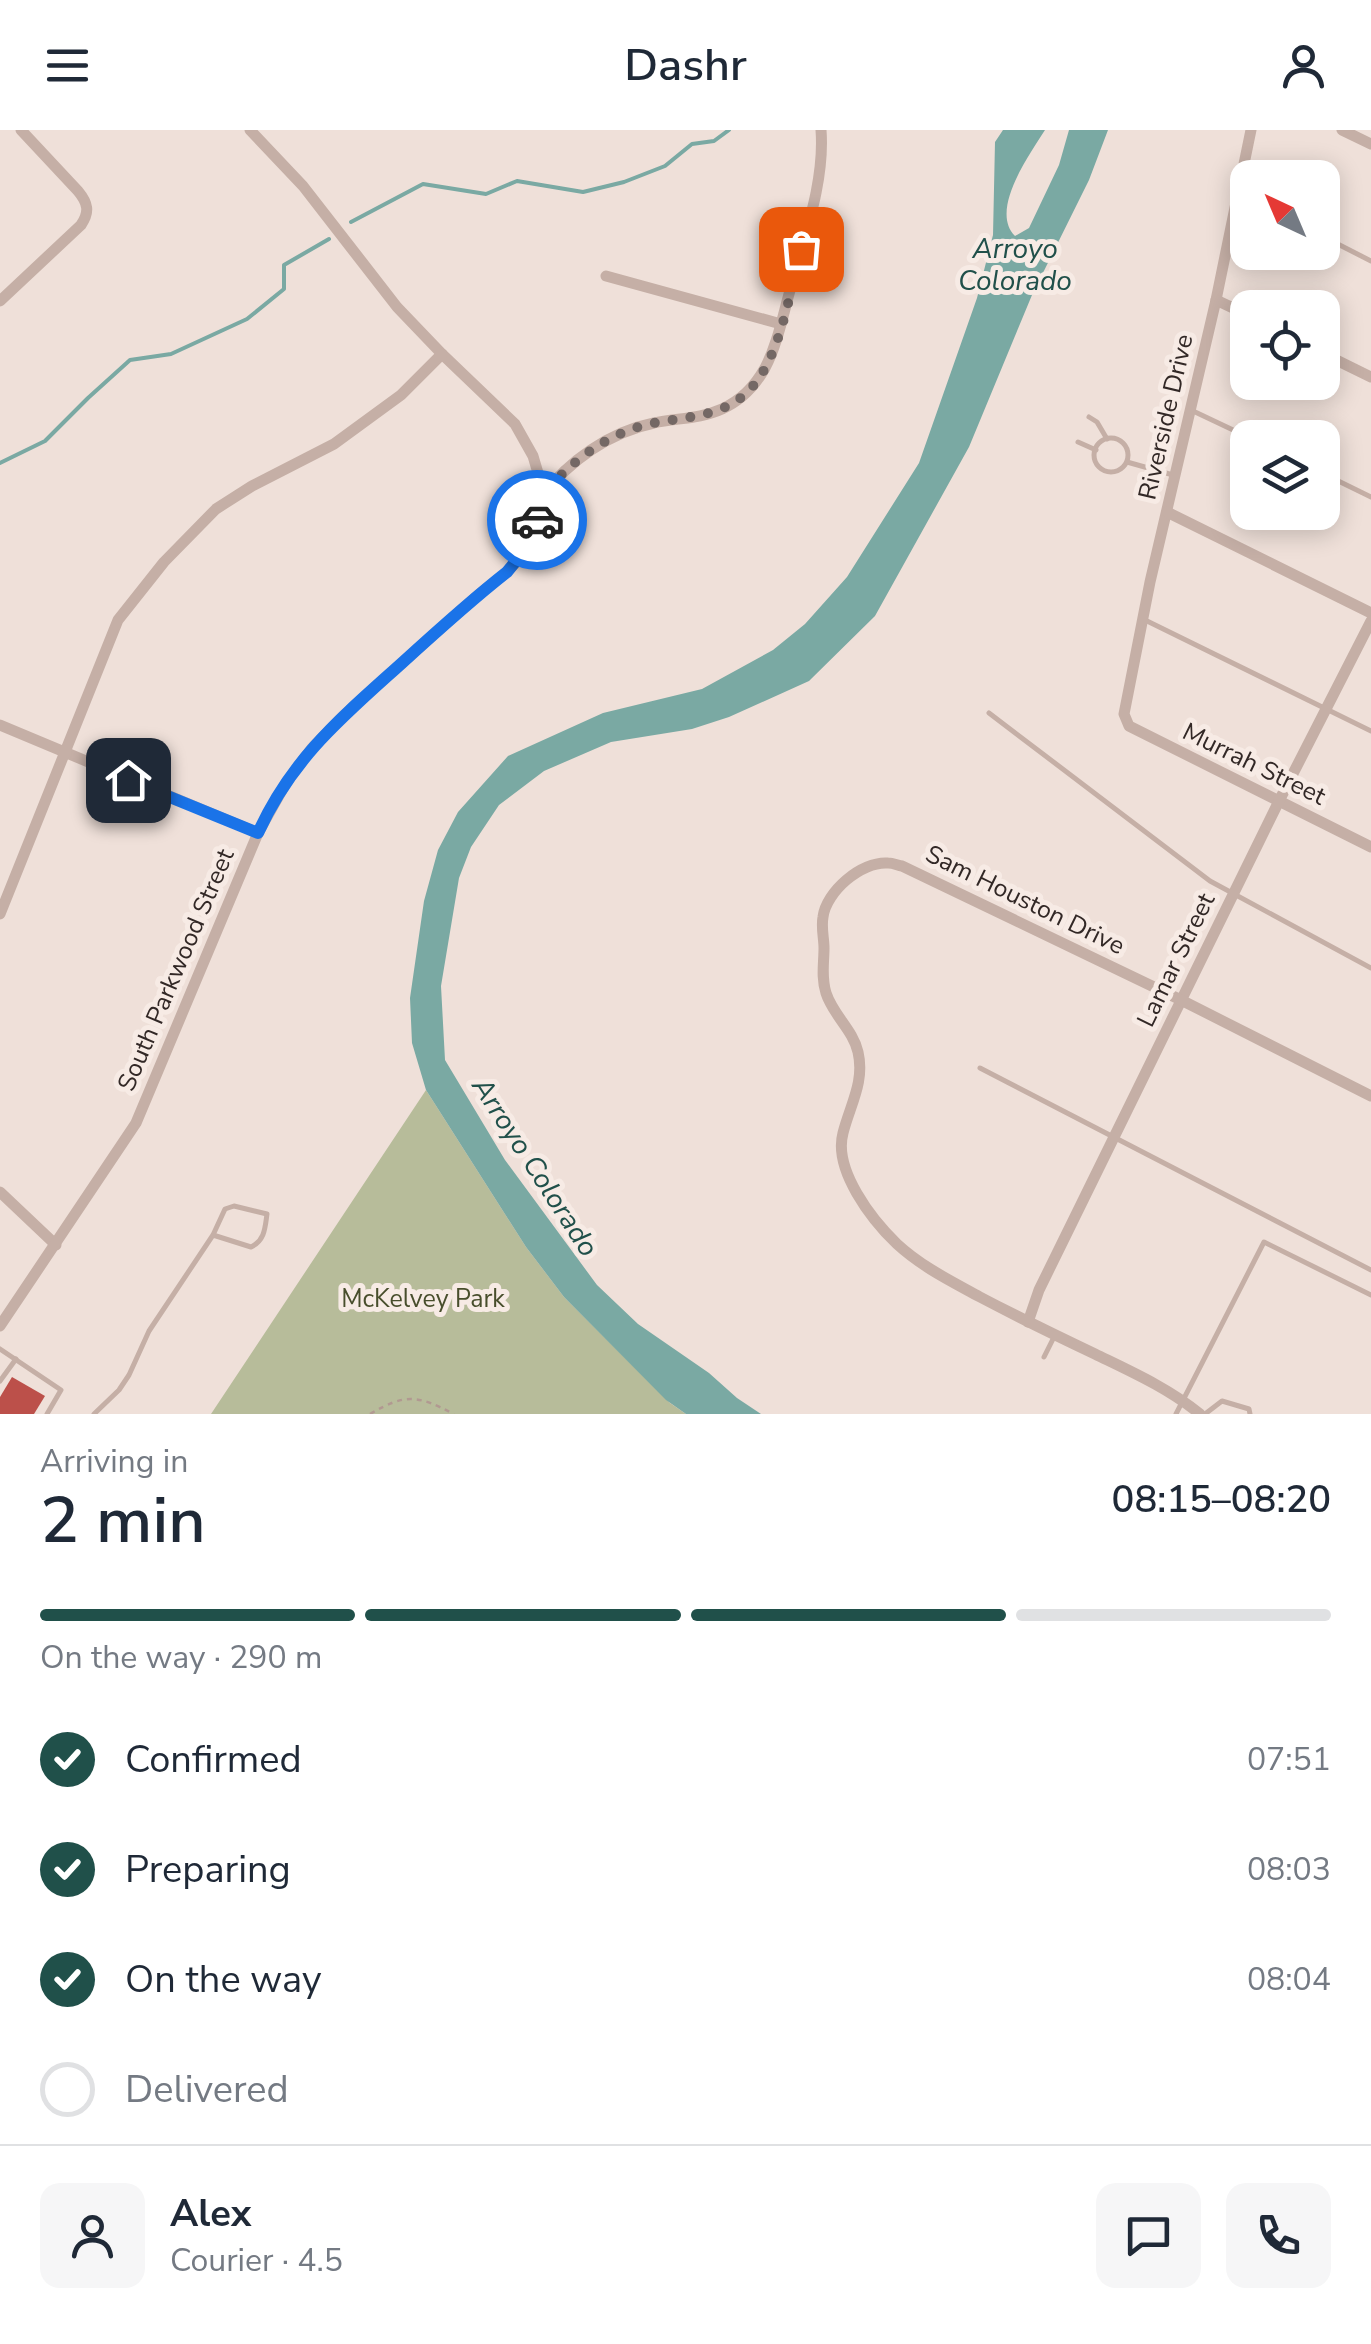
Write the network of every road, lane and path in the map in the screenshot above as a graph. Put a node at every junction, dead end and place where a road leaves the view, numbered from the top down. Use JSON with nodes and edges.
{"nodes":[{"id":1,"x":20,"y":130,"type":"edge"},
{"id":2,"x":250,"y":130,"type":"edge"},
{"id":3,"x":821,"y":130,"type":"edge"},
{"id":4,"x":1251,"y":130,"type":"edge"},
{"id":5,"x":1342,"y":130,"type":"edge"},
{"id":6,"x":1371,"y":144,"type":"edge"},
{"id":7,"x":1247,"y":160,"type":"edge"},
{"id":8,"x":1340,"y":245,"type":"edge"},
{"id":9,"x":1230,"y":246,"type":"edge"},
{"id":10,"x":1371,"y":261,"type":"edge"},
{"id":11,"x":606,"y":276,"type":"dead end"},
{"id":12,"x":1216,"y":300,"type":"junction"},
{"id":13,"x":0,"y":301,"type":"edge"},
{"id":14,"x":1230,"y":307,"type":"edge"},
{"id":15,"x":781,"y":324,"type":"junction"},
{"id":16,"x":442,"y":354,"type":"junction"},
{"id":17,"x":1340,"y":361,"type":"edge"},
{"id":18,"x":1371,"y":376,"type":"edge"},
{"id":19,"x":1190,"y":410,"type":"junction"},
{"id":20,"x":1088,"y":417,"type":"dead end"},
{"id":21,"x":1230,"y":429,"type":"edge"},
{"id":22,"x":1107,"y":439,"type":"junction"},
{"id":23,"x":1078,"y":442,"type":"dead end"},
{"id":24,"x":1096,"y":450,"type":"junction"},
{"id":25,"x":1126,"y":462,"type":"junction"},
{"id":26,"x":1176,"y":476,"type":"junction"},
{"id":27,"x":1340,"y":482,"type":"edge"},
{"id":28,"x":541,"y":497,"type":"junction"},
{"id":29,"x":1371,"y":497,"type":"edge"},
{"id":30,"x":1168,"y":512,"type":"junction"},
{"id":31,"x":1371,"y":613,"type":"edge"},
{"id":32,"x":1142,"y":619,"type":"junction"},
{"id":33,"x":1371,"y":621,"type":"edge"},
{"id":34,"x":1326,"y":709,"type":"junction"},
{"id":35,"x":990,"y":713,"type":"dead end"},
{"id":36,"x":1124,"y":714,"type":"joint"},
{"id":37,"x":0,"y":725,"type":"edge"},
{"id":38,"x":1371,"y":731,"type":"edge"},
{"id":39,"x":63,"y":754,"type":"junction"},
{"id":40,"x":1279,"y":801,"type":"junction"},
{"id":41,"x":258,"y":833,"type":"junction"},
{"id":42,"x":1371,"y":846,"type":"edge"},
{"id":43,"x":1233,"y":895,"type":"junction"},
{"id":44,"x":0,"y":914,"type":"edge"},
{"id":45,"x":1371,"y":968,"type":"edge"},
{"id":46,"x":1181,"y":1000,"type":"junction"},
{"id":47,"x":980,"y":1068,"type":"dead end"},
{"id":48,"x":1371,"y":1096,"type":"edge"},
{"id":49,"x":1114,"y":1137,"type":"junction"},
{"id":50,"x":0,"y":1192,"type":"edge"},
{"id":51,"x":213,"y":1236,"type":"junction"},
{"id":52,"x":56,"y":1245,"type":"junction"},
{"id":53,"x":1371,"y":1270,"type":"edge"},
{"id":54,"x":1371,"y":1295,"type":"edge"},
{"id":55,"x":1028,"y":1322,"type":"junction"},
{"id":56,"x":0,"y":1326,"type":"edge"},
{"id":57,"x":1055,"y":1335,"type":"junction"},
{"id":58,"x":0,"y":1349,"type":"edge"},
{"id":59,"x":1044,"y":1357,"type":"dead end"},
{"id":60,"x":16,"y":1359,"type":"junction"},
{"id":61,"x":1,"y":1377,"type":"edge"},
{"id":62,"x":1184,"y":1400,"type":"junction"},
{"id":63,"x":47,"y":1414,"type":"edge"},
{"id":64,"x":94,"y":1414,"type":"edge"},
{"id":65,"x":370,"y":1414,"type":"edge"},
{"id":66,"x":454,"y":1414,"type":"edge"},
{"id":67,"x":1176,"y":1414,"type":"edge"},
{"id":68,"x":1203,"y":1414,"type":"edge"},
{"id":69,"x":1250,"y":1414,"type":"edge"}],
"edges":[{"from":1,"to":13,"type":"street"},
{"from":2,"to":16,"type":"street"},
{"from":3,"to":15,"type":"street","name":"South Parkwood Street"},
{"from":4,"to":7,"type":"street","name":"Riverside Drive"},
{"from":5,"to":6,"type":"street"},
{"from":8,"to":10,"type":"lane"},
{"from":9,"to":12,"type":"street","name":"Riverside Drive"},
{"from":11,"to":15,"type":"street"},
{"from":12,"to":14,"type":"street"},
{"from":12,"to":19,"type":"street","name":"Riverside Drive"},
{"from":15,"to":28,"type":"street","name":"South Parkwood Street"},
{"from":16,"to":28,"type":"street"},
{"from":16,"to":39,"type":"street"},
{"from":17,"to":18,"type":"street"},
{"from":19,"to":21,"type":"lane"},
{"from":19,"to":26,"type":"street","name":"Riverside Drive"},
{"from":20,"to":22,"type":"lane"},
{"from":22,"to":24,"type":"lane"},
{"from":22,"to":25,"type":"lane"},
{"from":23,"to":24,"type":"lane"},
{"from":24,"to":25,"type":"lane"},
{"from":25,"to":26,"type":"lane"},
{"from":26,"to":30,"type":"street","name":"Riverside Drive"},
{"from":27,"to":29,"type":"lane"},
{"from":28,"to":41,"type":"street","name":"South Parkwood Street"},
{"from":30,"to":31,"type":"street"},
{"from":30,"to":32,"type":"street","name":"Riverside Drive"},
{"from":32,"to":34,"type":"lane"},
{"from":32,"to":36,"type":"street","name":"Riverside Drive"},
{"from":33,"to":34,"type":"street","name":"Lamar Street"},
{"from":34,"to":38,"type":"lane"},
{"from":34,"to":40,"type":"street","name":"Lamar Street"},
{"from":35,"to":43,"type":"lane"},
{"from":36,"to":40,"type":"street","name":"Murrah Street"},
{"from":37,"to":39,"type":"street"},
{"from":39,"to":41,"type":"street"},
{"from":39,"to":44,"type":"street"},
{"from":40,"to":42,"type":"street","name":"Murrah Street"},
{"from":40,"to":43,"type":"street","name":"Lamar Street"},
{"from":41,"to":52,"type":"street","name":"South Parkwood Street"},
{"from":43,"to":45,"type":"lane"},
{"from":43,"to":46,"type":"street","name":"Lamar Street"},
{"from":46,"to":48,"type":"street","name":"Sam Houston Drive"},
{"from":46,"to":49,"type":"street","name":"Lamar Street"},
{"from":46,"to":55,"type":"street","name":"Sam Houston Drive"},
{"from":47,"to":49,"type":"lane"},
{"from":49,"to":53,"type":"lane"},
{"from":49,"to":55,"type":"street","name":"Lamar Street"},
{"from":50,"to":52,"type":"street"},
{"from":51,"to":51,"type":"lane"},
{"from":51,"to":64,"type":"lane"},
{"from":52,"to":56,"type":"street","name":"South Parkwood Street"},
{"from":54,"to":62,"type":"lane"},
{"from":55,"to":57,"type":"street","name":"Sam Houston Drive"},
{"from":57,"to":59,"type":"lane"},
{"from":57,"to":62,"type":"street","name":"Sam Houston Drive"},
{"from":58,"to":60,"type":"lane"},
{"from":60,"to":61,"type":"lane"},
{"from":60,"to":63,"type":"lane"},
{"from":62,"to":67,"type":"lane"},
{"from":62,"to":68,"type":"street","name":"Sam Houston Drive"},
{"from":65,"to":66,"type":"path"},
{"from":68,"to":69,"type":"lane"}]}
